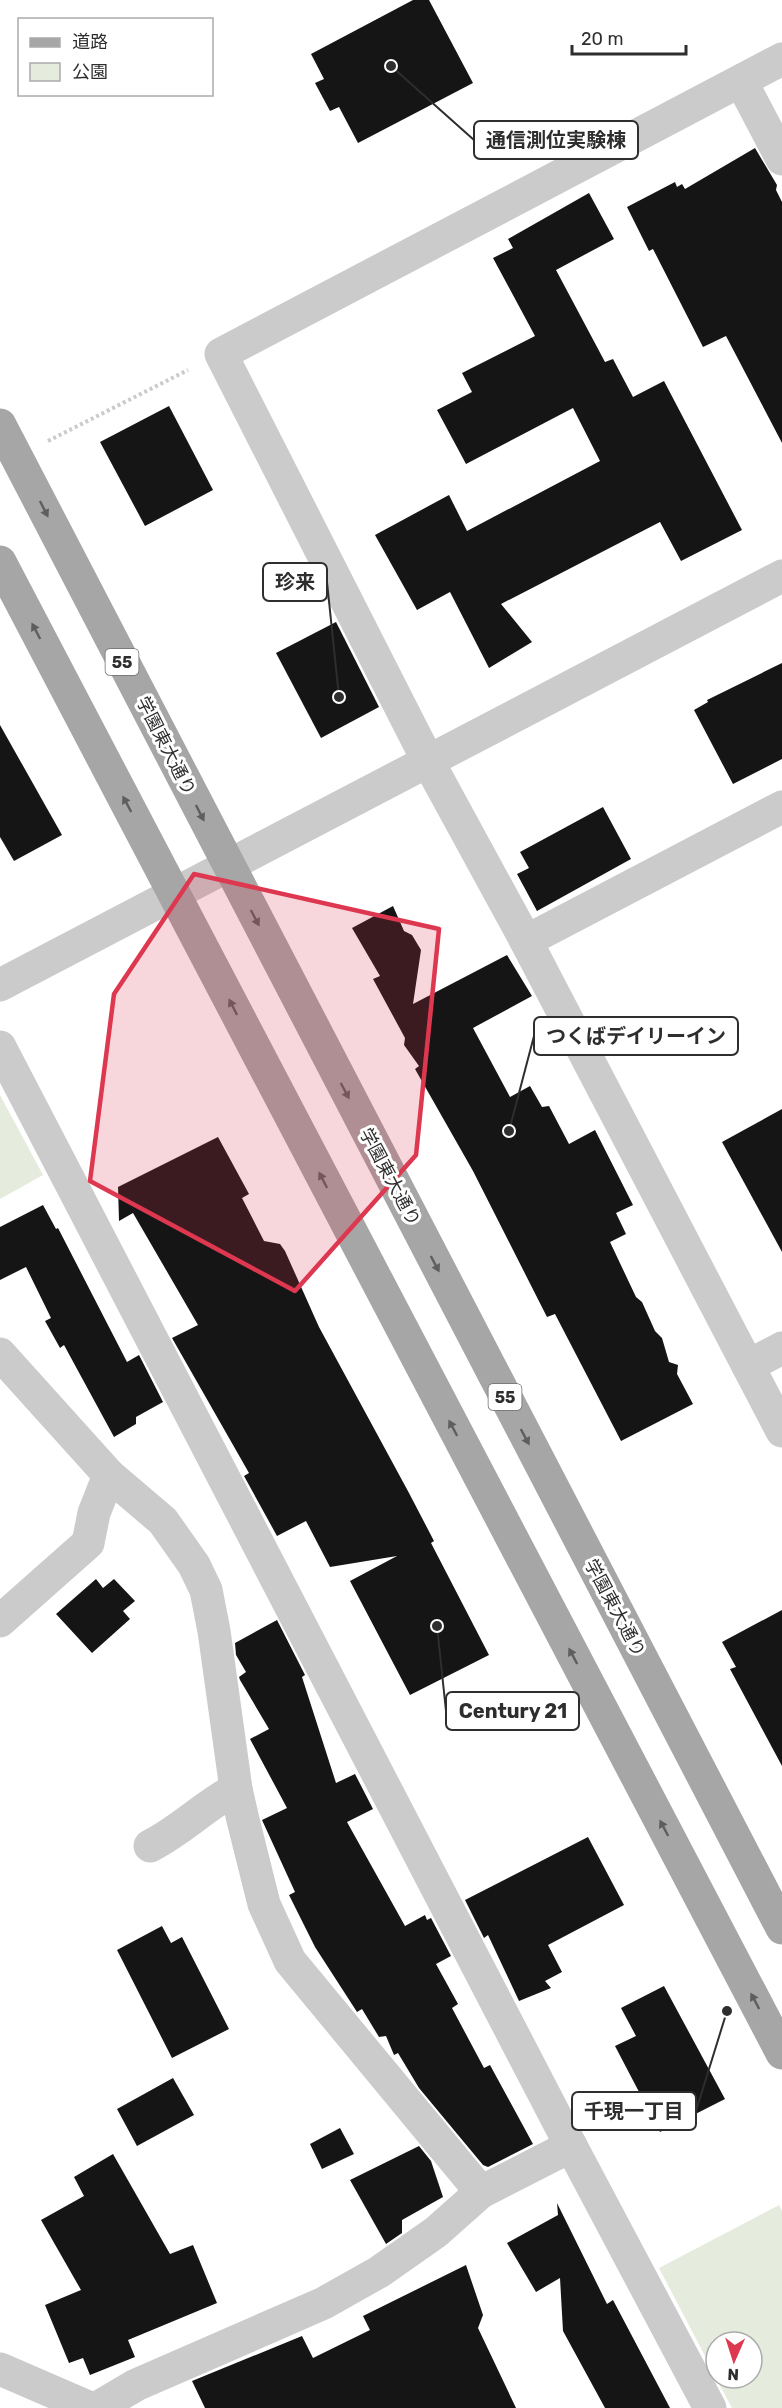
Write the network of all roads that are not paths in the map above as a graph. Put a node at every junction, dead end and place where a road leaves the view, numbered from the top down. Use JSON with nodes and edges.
{"nodes":[{"id":1,"x":782,"y":59,"type":"edge"},
{"id":2,"x":741,"y":81,"type":"junction"},
{"id":3,"x":782,"y":159,"type":"edge"},
{"id":4,"x":0,"y":425,"type":"edge"},
{"id":5,"x":0,"y":562,"type":"edge"},
{"id":6,"x":782,"y":576,"type":"edge"},
{"id":7,"x":429,"y":763,"type":"junction"},
{"id":8,"x":782,"y":807,"type":"edge"},
{"id":9,"x":228,"y":866,"type":"junction"},
{"id":10,"x":174,"y":893,"type":"junction"},
{"id":11,"x":526,"y":941,"type":"junction"},
{"id":12,"x":0,"y":985,"type":"edge"},
{"id":13,"x":0,"y":1047,"type":"edge"},
{"id":14,"x":782,"y":1348,"type":"edge"},
{"id":15,"x":0,"y":1354,"type":"edge"},
{"id":16,"x":748,"y":1366,"type":"junction"},
{"id":17,"x":782,"y":1431,"type":"edge"},
{"id":18,"x":109,"y":1475,"type":"junction"},
{"id":19,"x":0,"y":1621,"type":"edge"},
{"id":20,"x":236,"y":1789,"type":"junction"},
{"id":21,"x":150,"y":1846,"type":"dead end"},
{"id":22,"x":782,"y":1928,"type":"edge"},
{"id":23,"x":782,"y":2053,"type":"edge"},
{"id":24,"x":571,"y":2146,"type":"junction"},
{"id":25,"x":482,"y":2192,"type":"junction"},
{"id":26,"x":0,"y":2369,"type":"edge"},
{"id":27,"x":90,"y":2408,"type":"edge"},
{"id":28,"x":97,"y":2408,"type":"edge"},
{"id":29,"x":710,"y":2408,"type":"edge"}],
"edges":[{"from":1,"to":2,"type":"street"},
{"from":2,"to":3,"type":"street"},
{"from":2,"to":7,"type":"street"},
{"from":4,"to":9,"type":"main road","name":"学園東大通り","number":"55","one_way":true},
{"from":10,"to":5,"type":"main road","one_way":true},
{"from":6,"to":7,"type":"street"},
{"from":7,"to":9,"type":"street"},
{"from":7,"to":11,"type":"street"},
{"from":8,"to":11,"type":"street"},
{"from":9,"to":10,"type":"street"},
{"from":9,"to":22,"type":"main road","name":"学園東大通り","number":"55","one_way":true},
{"from":10,"to":12,"type":"street"},
{"from":23,"to":10,"type":"main road","one_way":true},
{"from":11,"to":16,"type":"street"},
{"from":13,"to":24,"type":"street"},
{"from":14,"to":16,"type":"street"},
{"from":15,"to":18,"type":"street"},
{"from":16,"to":17,"type":"street"},
{"from":18,"to":19,"type":"street"},
{"from":18,"to":20,"type":"street"},
{"from":20,"to":21,"type":"street"},
{"from":20,"to":25,"type":"street"},
{"from":24,"to":25,"type":"street"},
{"from":24,"to":29,"type":"street"},
{"from":25,"to":28,"type":"street"},
{"from":26,"to":27,"type":"street"}]}
